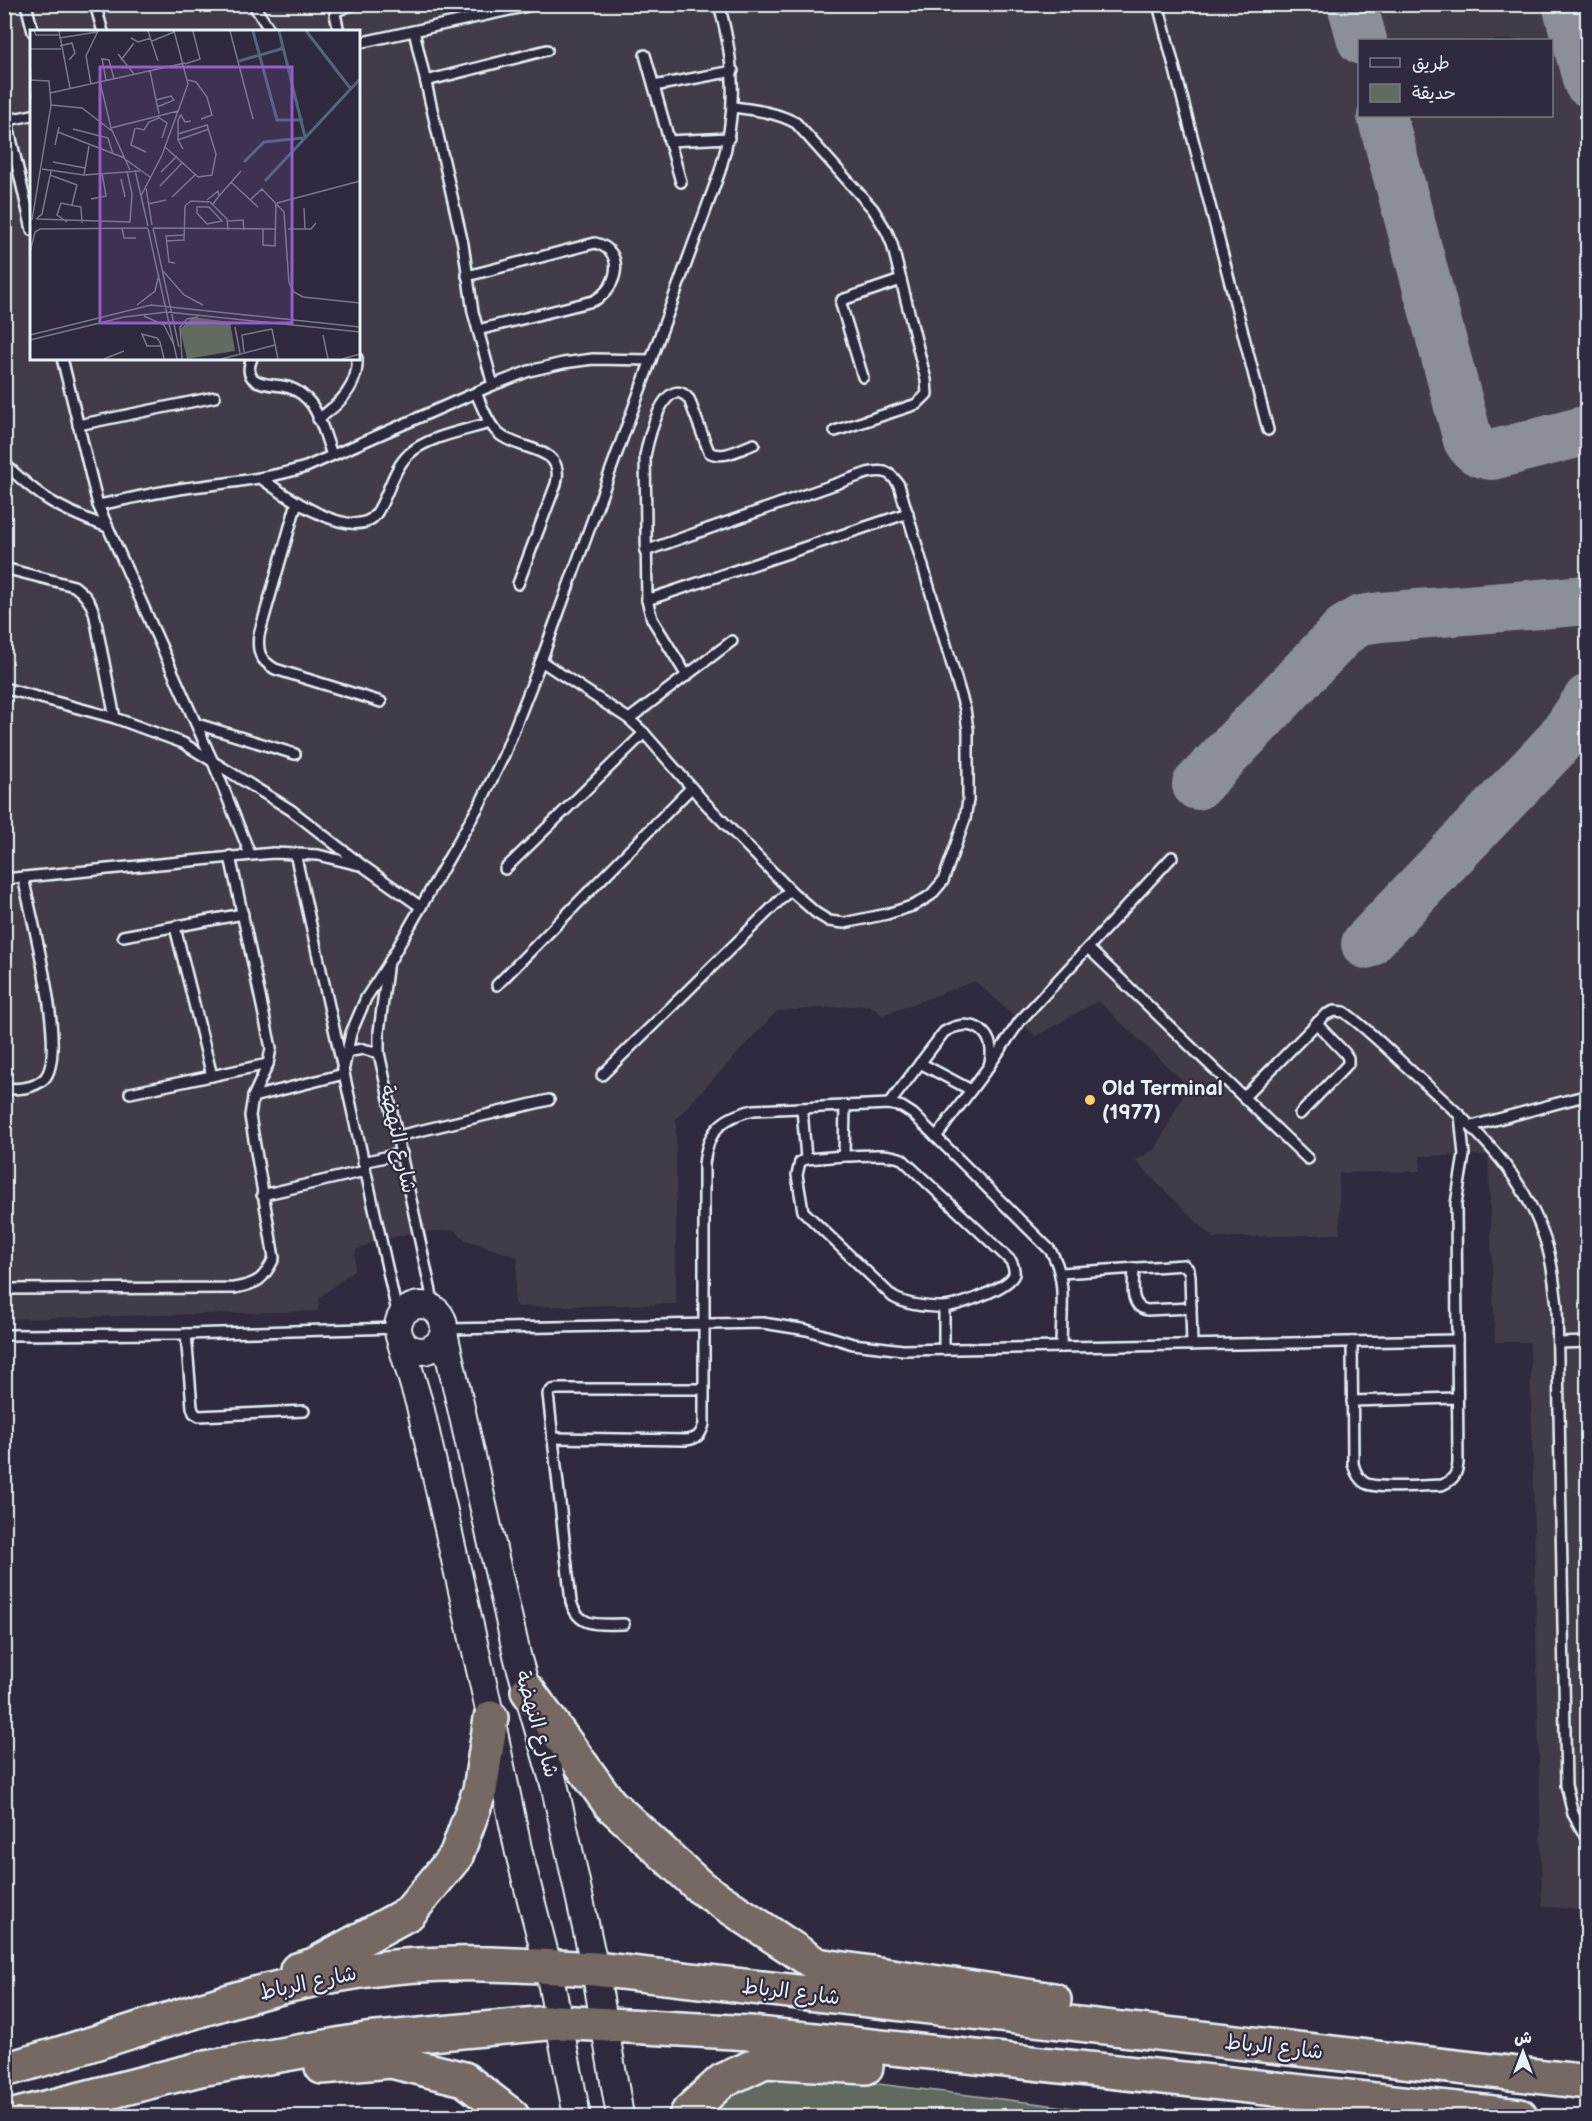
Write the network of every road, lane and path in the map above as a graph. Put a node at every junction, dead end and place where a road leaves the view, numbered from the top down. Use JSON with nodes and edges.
{"nodes":[{"id":1,"x":26,"y":4,"type":"edge"},
{"id":2,"x":95,"y":4,"type":"edge"},
{"id":3,"x":253,"y":4,"type":"edge"},
{"id":4,"x":354,"y":4,"type":"edge"},
{"id":5,"x":537,"y":4,"type":"edge"},
{"id":6,"x":718,"y":4,"type":"edge"},
{"id":7,"x":1158,"y":4,"type":"edge"},
{"id":8,"x":32,"y":30,"type":"edge"},
{"id":9,"x":102,"y":30,"type":"edge"},
{"id":10,"x":270,"y":30,"type":"edge"},
{"id":11,"x":339,"y":30,"type":"edge"},
{"id":12,"x":414,"y":31,"type":"junction"},
{"id":13,"x":360,"y":43,"type":"edge"},
{"id":14,"x":547,"y":50,"type":"dead end"},
{"id":15,"x":645,"y":55,"type":"dead end"},
{"id":16,"x":733,"y":71,"type":"junction"},
{"id":17,"x":426,"y":81,"type":"junction"},
{"id":18,"x":654,"y":86,"type":"junction"},
{"id":19,"x":733,"y":107,"type":"junction"},
{"id":20,"x":30,"y":115,"type":"edge"},
{"id":21,"x":6,"y":121,"type":"edge"},
{"id":22,"x":729,"y":138,"type":"junction"},
{"id":23,"x":669,"y":141,"type":"junction"},
{"id":24,"x":681,"y":182,"type":"dead end"},
{"id":25,"x":30,"y":222,"type":"edge"},
{"id":26,"x":467,"y":276,"type":"junction"},
{"id":27,"x":901,"y":280,"type":"junction"},
{"id":28,"x":478,"y":330,"type":"junction"},
{"id":29,"x":62,"y":360,"type":"edge"},
{"id":30,"x":251,"y":360,"type":"edge"},
{"id":31,"x":357,"y":360,"type":"edge"},
{"id":32,"x":651,"y":360,"type":"junction"},
{"id":33,"x":863,"y":377,"type":"dead end"},
{"id":34,"x":493,"y":385,"type":"junction"},
{"id":35,"x":476,"y":393,"type":"junction"},
{"id":36,"x":215,"y":397,"type":"dead end"},
{"id":37,"x":318,"y":419,"type":"junction"},
{"id":38,"x":490,"y":423,"type":"junction"},
{"id":39,"x":78,"y":425,"type":"junction"},
{"id":40,"x":1268,"y":430,"type":"dead end"},
{"id":41,"x":836,"y":431,"type":"dead end"},
{"id":42,"x":754,"y":444,"type":"dead end"},
{"id":43,"x":332,"y":455,"type":"junction"},
{"id":44,"x":4,"y":463,"type":"edge"},
{"id":45,"x":262,"y":479,"type":"junction"},
{"id":46,"x":297,"y":502,"type":"junction"},
{"id":47,"x":98,"y":506,"type":"junction"},
{"id":48,"x":908,"y":513,"type":"junction"},
{"id":49,"x":105,"y":526,"type":"junction"},
{"id":50,"x":645,"y":551,"type":"junction"},
{"id":51,"x":4,"y":568,"type":"edge"},
{"id":52,"x":518,"y":584,"type":"dead end"},
{"id":53,"x":647,"y":600,"type":"junction"},
{"id":54,"x":732,"y":641,"type":"dead end"},
{"id":55,"x":541,"y":661,"type":"junction"},
{"id":56,"x":687,"y":676,"type":"junction"},
{"id":57,"x":4,"y":688,"type":"edge"},
{"id":58,"x":381,"y":702,"type":"dead end"},
{"id":59,"x":115,"y":718,"type":"junction"},
{"id":60,"x":628,"y":719,"type":"junction"},
{"id":61,"x":197,"y":724,"type":"junction"},
{"id":62,"x":644,"y":733,"type":"junction"},
{"id":63,"x":296,"y":754,"type":"dead end"},
{"id":64,"x":213,"y":762,"type":"junction"},
{"id":65,"x":691,"y":788,"type":"junction"},
{"id":66,"x":295,"y":853,"type":"junction"},
{"id":67,"x":250,"y":854,"type":"junction"},
{"id":68,"x":230,"y":856,"type":"junction"},
{"id":69,"x":1172,"y":856,"type":"dead end"},
{"id":70,"x":363,"y":866,"type":"junction"},
{"id":71,"x":505,"y":870,"type":"dead end"},
{"id":72,"x":23,"y":877,"type":"junction"},
{"id":73,"x":4,"y":879,"type":"edge"},
{"id":74,"x":790,"y":890,"type":"junction"},
{"id":75,"x":421,"y":907,"type":"junction"},
{"id":76,"x":243,"y":914,"type":"junction"},
{"id":77,"x":175,"y":927,"type":"junction"},
{"id":78,"x":123,"y":936,"type":"dead end"},
{"id":79,"x":1088,"y":948,"type":"junction"},
{"id":80,"x":387,"y":966,"type":"junction"},
{"id":81,"x":498,"y":985,"type":"dead end"},
{"id":82,"x":1316,"y":1023,"type":"junction"},
{"id":83,"x":346,"y":1052,"type":"junction"},
{"id":84,"x":379,"y":1053,"type":"junction"},
{"id":85,"x":268,"y":1064,"type":"junction"},
{"id":86,"x":920,"y":1064,"type":"junction"},
{"id":87,"x":989,"y":1066,"type":"junction"},
{"id":88,"x":344,"y":1071,"type":"junction"},
{"id":89,"x":602,"y":1075,"type":"dead end"},
{"id":90,"x":212,"y":1076,"type":"junction"},
{"id":91,"x":4,"y":1089,"type":"edge"},
{"id":92,"x":971,"y":1090,"type":"junction"},
{"id":93,"x":130,"y":1093,"type":"dead end"},
{"id":94,"x":1587,"y":1095,"type":"edge"},
{"id":95,"x":253,"y":1097,"type":"junction"},
{"id":96,"x":1244,"y":1097,"type":"junction"},
{"id":97,"x":549,"y":1100,"type":"dead end"},
{"id":98,"x":889,"y":1104,"type":"junction"},
{"id":99,"x":845,"y":1105,"type":"junction"},
{"id":100,"x":802,"y":1108,"type":"junction"},
{"id":101,"x":1300,"y":1114,"type":"dead end"},
{"id":102,"x":1460,"y":1115,"type":"junction"},
{"id":103,"x":1472,"y":1126,"type":"junction"},
{"id":104,"x":398,"y":1136,"type":"junction"},
{"id":105,"x":936,"y":1137,"type":"junction"},
{"id":106,"x":402,"y":1153,"type":"junction"},
{"id":107,"x":844,"y":1156,"type":"junction"},
{"id":108,"x":806,"y":1159,"type":"junction"},
{"id":109,"x":1308,"y":1160,"type":"dead end"},
{"id":110,"x":364,"y":1166,"type":"junction"},
{"id":111,"x":262,"y":1196,"type":"junction"},
{"id":112,"x":1134,"y":1268,"type":"junction"},
{"id":113,"x":1061,"y":1273,"type":"junction"},
{"id":114,"x":4,"y":1289,"type":"edge"},
{"id":115,"x":944,"y":1307,"type":"junction"},
{"id":116,"x":1191,"y":1308,"type":"junction"},
{"id":117,"x":441,"y":1324,"type":"junction"},
{"id":118,"x":704,"y":1324,"type":"junction"},
{"id":119,"x":399,"y":1328,"type":"junction"},
{"id":120,"x":186,"y":1334,"type":"junction"},
{"id":121,"x":4,"y":1335,"type":"edge"},
{"id":122,"x":1457,"y":1340,"type":"junction"},
{"id":123,"x":1352,"y":1342,"type":"junction"},
{"id":124,"x":1559,"y":1342,"type":"junction"},
{"id":125,"x":1587,"y":1342,"type":"edge"},
{"id":126,"x":1192,"y":1345,"type":"junction"},
{"id":127,"x":1061,"y":1347,"type":"junction"},
{"id":128,"x":944,"y":1349,"type":"junction"},
{"id":129,"x":704,"y":1389,"type":"junction"},
{"id":130,"x":1457,"y":1398,"type":"junction"},
{"id":131,"x":1353,"y":1401,"type":"junction"},
{"id":132,"x":304,"y":1411,"type":"dead end"},
{"id":133,"x":552,"y":1438,"type":"junction"},
{"id":134,"x":624,"y":1624,"type":"dead end"},
{"id":135,"x":528,"y":1691,"type":"junction"},
{"id":136,"x":491,"y":1718,"type":"junction"},
{"id":137,"x":1587,"y":1841,"type":"edge"},
{"id":138,"x":548,"y":1966,"type":"junction"},
{"id":139,"x":595,"y":1969,"type":"junction"},
{"id":140,"x":558,"y":2022,"type":"junction"},
{"id":141,"x":604,"y":2025,"type":"junction"},
{"id":142,"x":1239,"y":2043,"type":"junction"},
{"id":143,"x":41,"y":2060,"type":"junction"},
{"id":144,"x":1009,"y":2061,"type":"junction"},
{"id":145,"x":200,"y":2069,"type":"junction"},
{"id":146,"x":4,"y":2070,"type":"edge"},
{"id":147,"x":1587,"y":2082,"type":"edge"},
{"id":148,"x":1230,"y":2084,"type":"junction"},
{"id":149,"x":14,"y":2116,"type":"edge"},
{"id":150,"x":512,"y":2116,"type":"edge"},
{"id":151,"x":577,"y":2116,"type":"edge"},
{"id":152,"x":620,"y":2116,"type":"edge"},
{"id":153,"x":686,"y":2116,"type":"edge"},
{"id":154,"x":1372,"y":2116,"type":"edge"},
{"id":155,"x":1520,"y":2116,"type":"edge"}],
"edges":[{"from":1,"to":8,"type":"lane"},
{"from":2,"to":9,"type":"lane"},
{"from":3,"to":10,"type":"lane"},
{"from":4,"to":11,"type":"lane"},
{"from":5,"to":12,"type":"lane"},
{"from":6,"to":16,"type":"lane"},
{"from":7,"to":40,"type":"lane"},
{"from":12,"to":13,"type":"lane"},
{"from":12,"to":17,"type":"lane"},
{"from":14,"to":17,"type":"lane"},
{"from":15,"to":18,"type":"lane"},
{"from":16,"to":18,"type":"lane"},
{"from":16,"to":19,"type":"lane"},
{"from":17,"to":26,"type":"lane"},
{"from":18,"to":23,"type":"lane"},
{"from":19,"to":22,"type":"lane"},
{"from":19,"to":27,"type":"lane"},
{"from":20,"to":21,"type":"lane"},
{"from":21,"to":25,"type":"lane"},
{"from":22,"to":23,"type":"lane"},
{"from":22,"to":32,"type":"lane"},
{"from":23,"to":24,"type":"lane"},
{"from":26,"to":28,"type":"lane"},
{"from":26,"to":28,"type":"lane"},
{"from":27,"to":33,"type":"lane"},
{"from":27,"to":41,"type":"lane"},
{"from":28,"to":34,"type":"lane"},
{"from":29,"to":39,"type":"lane"},
{"from":30,"to":37,"type":"lane"},
{"from":31,"to":37,"type":"lane"},
{"from":32,"to":34,"type":"lane"},
{"from":32,"to":55,"type":"lane"},
{"from":34,"to":35,"type":"lane"},
{"from":35,"to":38,"type":"lane"},
{"from":35,"to":43,"type":"lane"},
{"from":36,"to":39,"type":"lane"},
{"from":37,"to":43,"type":"lane"},
{"from":38,"to":46,"type":"lane"},
{"from":38,"to":52,"type":"lane"},
{"from":39,"to":47,"type":"lane"},
{"from":42,"to":50,"type":"lane"},
{"from":43,"to":45,"type":"lane"},
{"from":44,"to":49,"type":"lane"},
{"from":45,"to":46,"type":"lane"},
{"from":45,"to":47,"type":"lane"},
{"from":46,"to":58,"type":"lane"},
{"from":47,"to":49,"type":"lane"},
{"from":48,"to":50,"type":"lane"},
{"from":48,"to":53,"type":"lane"},
{"from":48,"to":74,"type":"lane"},
{"from":49,"to":61,"type":"lane"},
{"from":50,"to":53,"type":"lane"},
{"from":51,"to":59,"type":"lane"},
{"from":53,"to":56,"type":"lane"},
{"from":54,"to":56,"type":"lane"},
{"from":55,"to":60,"type":"lane"},
{"from":55,"to":75,"type":"lane"},
{"from":56,"to":60,"type":"lane"},
{"from":57,"to":59,"type":"lane"},
{"from":59,"to":64,"type":"lane"},
{"from":60,"to":62,"type":"lane"},
{"from":61,"to":63,"type":"lane"},
{"from":61,"to":64,"type":"lane"},
{"from":62,"to":65,"type":"lane"},
{"from":62,"to":71,"type":"lane"},
{"from":64,"to":67,"type":"lane"},
{"from":64,"to":70,"type":"lane"},
{"from":65,"to":74,"type":"lane"},
{"from":65,"to":81,"type":"lane"},
{"from":66,"to":67,"type":"lane"},
{"from":66,"to":70,"type":"lane"},
{"from":66,"to":88,"type":"lane","name":"شارع النهضة"},
{"from":67,"to":68,"type":"lane"},
{"from":68,"to":72,"type":"lane"},
{"from":68,"to":76,"type":"lane"},
{"from":69,"to":79,"type":"lane"},
{"from":70,"to":75,"type":"lane"},
{"from":72,"to":73,"type":"lane"},
{"from":72,"to":91,"type":"lane"},
{"from":74,"to":89,"type":"lane"},
{"from":75,"to":80,"type":"lane"},
{"from":76,"to":77,"type":"lane"},
{"from":76,"to":85,"type":"lane"},
{"from":77,"to":78,"type":"lane"},
{"from":77,"to":90,"type":"lane"},
{"from":79,"to":87,"type":"lane"},
{"from":79,"to":96,"type":"lane"},
{"from":80,"to":83,"type":"lane"},
{"from":80,"to":84,"type":"lane","name":"شارع النهضة"},
{"from":82,"to":96,"type":"lane"},
{"from":82,"to":101,"type":"lane"},
{"from":82,"to":102,"type":"lane"},
{"from":83,"to":84,"type":"lane"},
{"from":83,"to":88,"type":"lane"},
{"from":84,"to":104,"type":"lane","name":"شارع النهضة"},
{"from":85,"to":90,"type":"lane"},
{"from":85,"to":95,"type":"lane"},
{"from":86,"to":87,"type":"lane"},
{"from":86,"to":92,"type":"lane"},
{"from":86,"to":98,"type":"lane"},
{"from":87,"to":92,"type":"lane"},
{"from":88,"to":95,"type":"lane"},
{"from":88,"to":110,"type":"lane","name":"شارع النهضة"},
{"from":90,"to":93,"type":"lane"},
{"from":92,"to":105,"type":"lane"},
{"from":94,"to":103,"type":"lane"},
{"from":95,"to":111,"type":"lane"},
{"from":96,"to":109,"type":"lane"},
{"from":97,"to":104,"type":"lane"},
{"from":98,"to":99,"type":"lane"},
{"from":98,"to":105,"type":"lane"},
{"from":99,"to":100,"type":"lane"},
{"from":99,"to":107,"type":"lane"},
{"from":100,"to":108,"type":"lane"},
{"from":100,"to":118,"type":"lane"},
{"from":102,"to":103,"type":"lane"},
{"from":102,"to":122,"type":"lane"},
{"from":103,"to":124,"type":"lane"},
{"from":104,"to":106,"type":"lane","name":"شارع النهضة"},
{"from":105,"to":113,"type":"lane"},
{"from":106,"to":110,"type":"lane"},
{"from":106,"to":117,"type":"lane","name":"شارع النهضة"},
{"from":107,"to":108,"type":"lane"},
{"from":107,"to":115,"type":"lane"},
{"from":108,"to":115,"type":"lane"},
{"from":110,"to":111,"type":"lane"},
{"from":110,"to":119,"type":"lane","name":"شارع النهضة"},
{"from":111,"to":114,"type":"lane"},
{"from":112,"to":113,"type":"lane"},
{"from":112,"to":116,"type":"lane"},
{"from":112,"to":116,"type":"lane"},
{"from":113,"to":127,"type":"lane"},
{"from":115,"to":128,"type":"lane"},
{"from":116,"to":126,"type":"lane"},
{"from":117,"to":118,"type":"lane"},
{"from":117,"to":119,"type":"main road"},
{"from":117,"to":119,"type":"main road"},
{"from":117,"to":135,"type":"main road","name":"شارع النهضة"},
{"from":118,"to":128,"type":"lane"},
{"from":118,"to":129,"type":"lane"},
{"from":119,"to":120,"type":"lane"},
{"from":119,"to":136,"type":"main road","name":"شارع النهضة"},
{"from":120,"to":121,"type":"lane"},
{"from":120,"to":132,"type":"lane"},
{"from":122,"to":123,"type":"lane"},
{"from":122,"to":130,"type":"lane"},
{"from":123,"to":126,"type":"lane"},
{"from":123,"to":131,"type":"lane"},
{"from":124,"to":125,"type":"lane"},
{"from":124,"to":137,"type":"lane"},
{"from":126,"to":127,"type":"lane"},
{"from":127,"to":128,"type":"lane"},
{"from":129,"to":133,"type":"lane"},
{"from":129,"to":133,"type":"lane"},
{"from":130,"to":131,"type":"lane"},
{"from":130,"to":131,"type":"lane"},
{"from":133,"to":134,"type":"lane"},
{"from":135,"to":139,"type":"main road","name":"شارع النهضة"},
{"from":135,"to":142,"type":"highway"},
{"from":136,"to":138,"type":"main road","name":"شارع النهضة"},
{"from":136,"to":143,"type":"highway"},
{"from":138,"to":139,"type":"highway","name":"شارع الرباط"},
{"from":138,"to":140,"type":"main road","name":"شارع النهضة"},
{"from":138,"to":143,"type":"highway","name":"شارع الرباط"},
{"from":139,"to":141,"type":"main road","name":"شارع النهضة"},
{"from":139,"to":142,"type":"highway","name":"شارع الرباط"},
{"from":140,"to":141,"type":"highway","name":"شارع الرباط"},
{"from":140,"to":145,"type":"highway","name":"شارع الرباط"},
{"from":140,"to":151,"type":"main road","name":"شارع النهضة"},
{"from":141,"to":144,"type":"highway","name":"شارع الرباط"},
{"from":141,"to":152,"type":"main road","name":"شارع النهضة"},
{"from":142,"to":147,"type":"highway","name":"شارع الرباط"},
{"from":143,"to":146,"type":"highway","name":"شارع الرباط"},
{"from":144,"to":148,"type":"highway","name":"شارع الرباط"},
{"from":144,"to":153,"type":"highway"},
{"from":145,"to":149,"type":"highway","name":"شارع الرباط"},
{"from":145,"to":150,"type":"highway"},
{"from":148,"to":154,"type":"main road"},
{"from":148,"to":155,"type":"highway","name":"شارع الرباط"}]}
